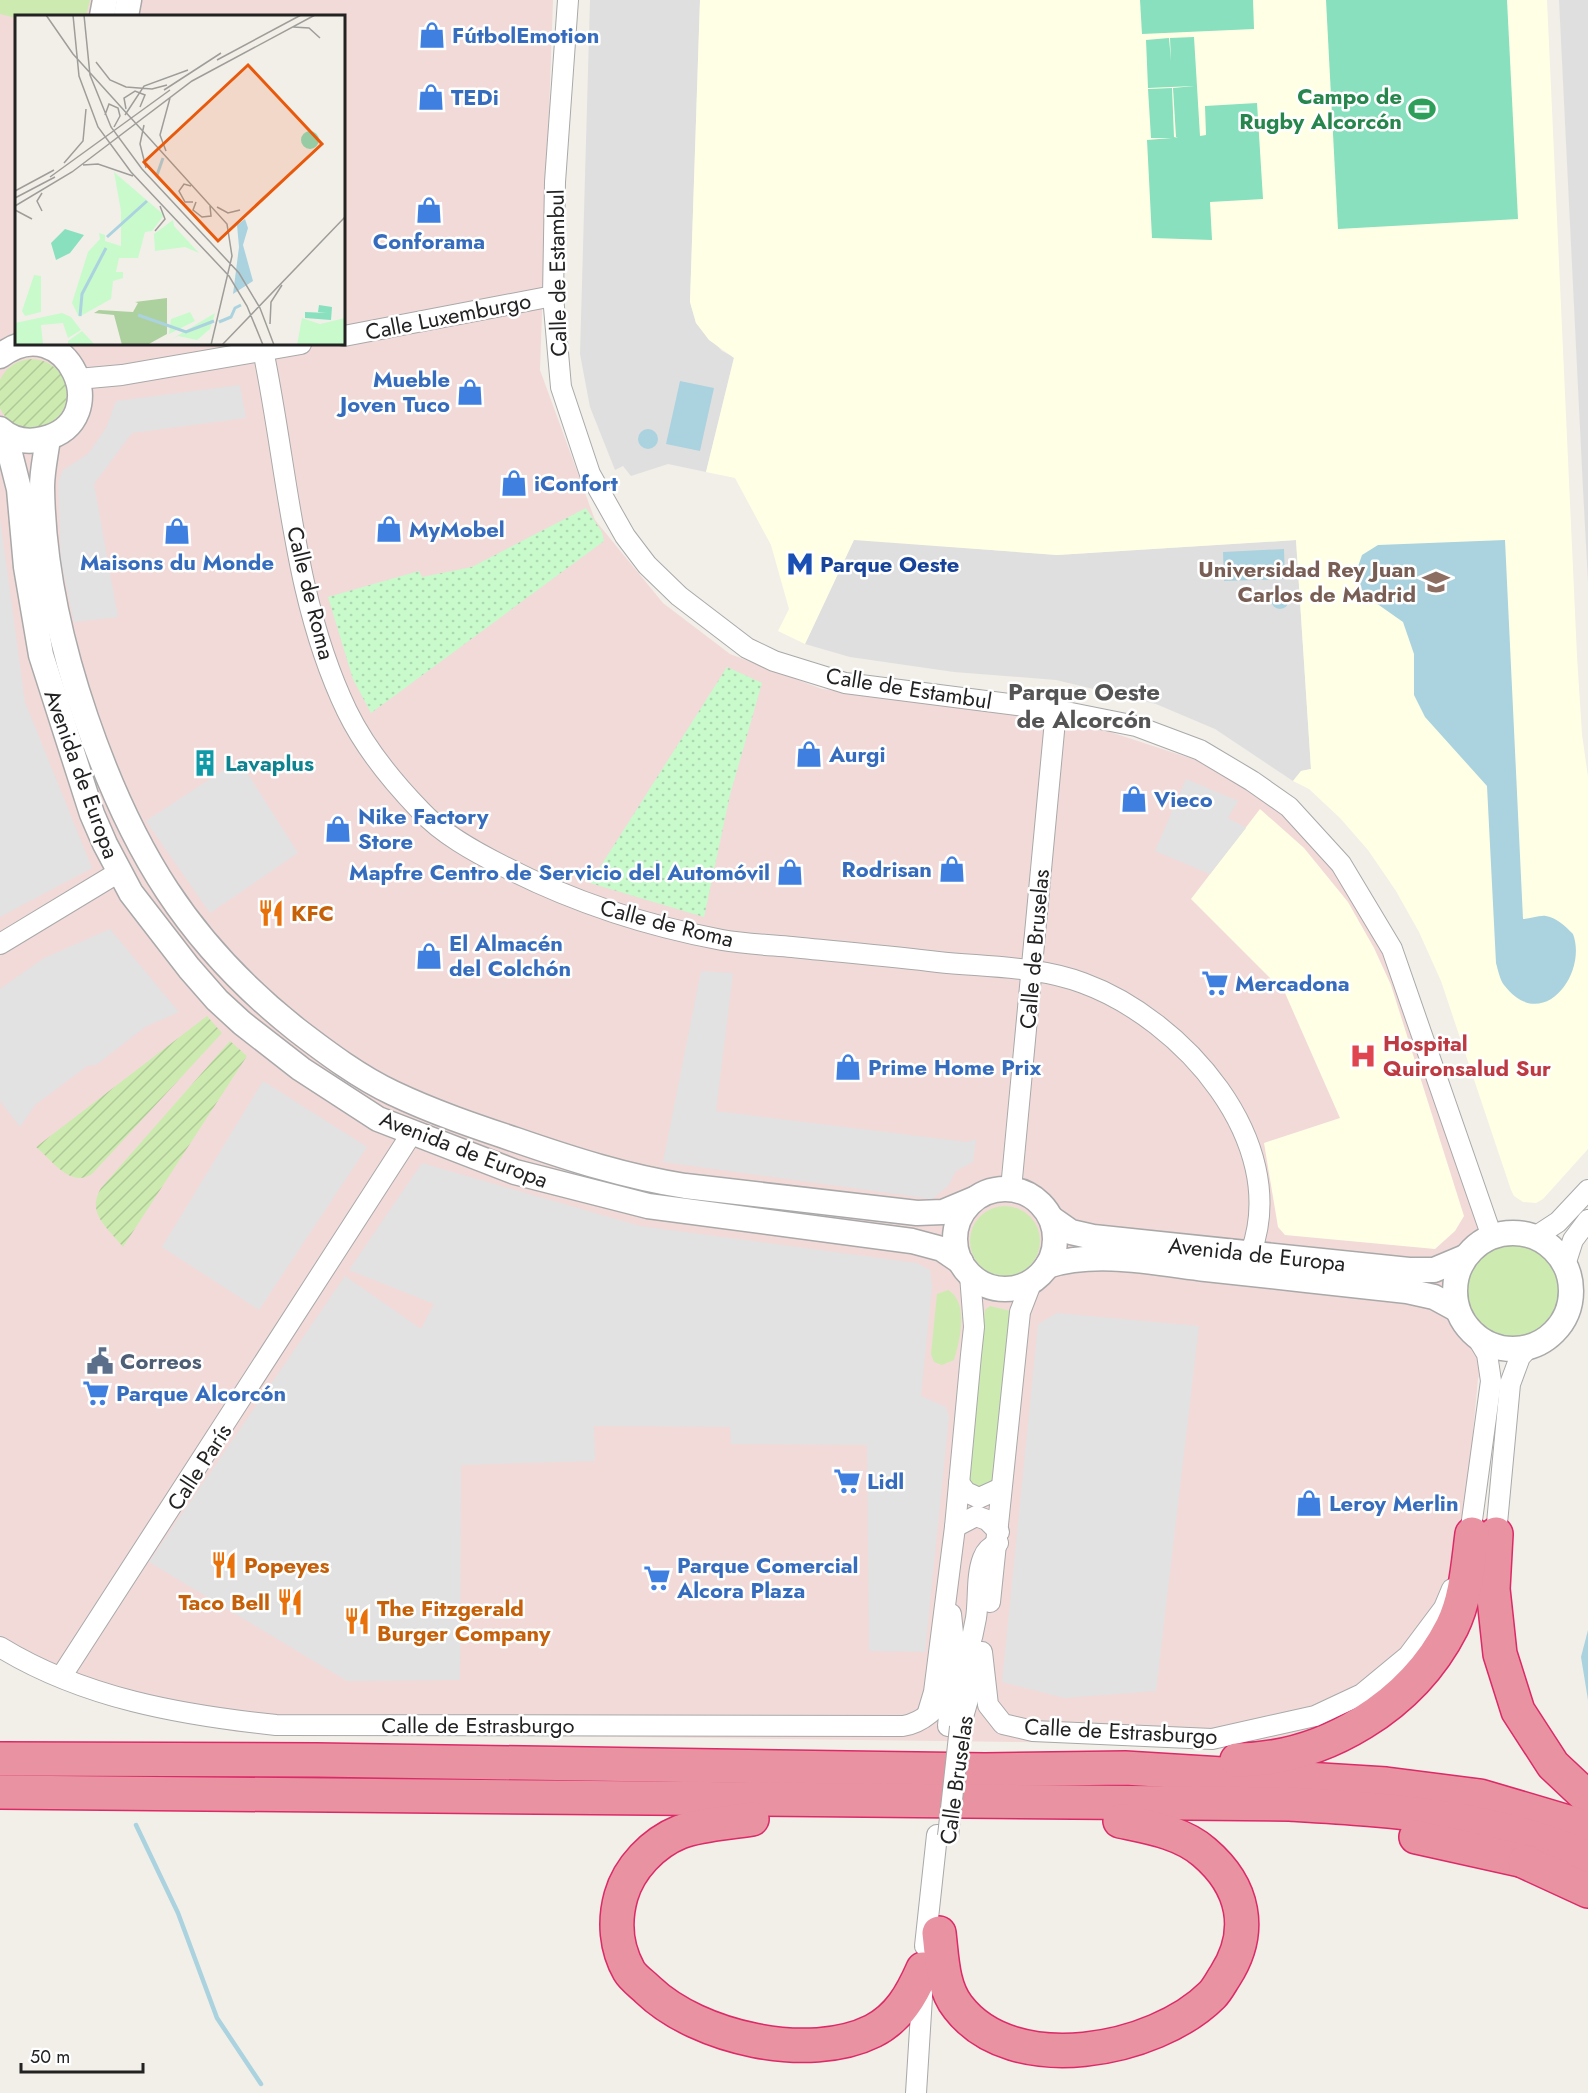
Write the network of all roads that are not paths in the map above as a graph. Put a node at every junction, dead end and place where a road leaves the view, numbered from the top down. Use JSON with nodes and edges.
{"nodes":[{"id":1,"x":105,"y":0,"type":"edge"},
{"id":2,"x":129,"y":0,"type":"edge"},
{"id":3,"x":568,"y":0,"type":"edge"},
{"id":4,"x":102,"y":15,"type":"edge"},
{"id":5,"x":126,"y":15,"type":"edge"},
{"id":6,"x":553,"y":296,"type":"junction"},
{"id":7,"x":345,"y":336,"type":"edge"},
{"id":8,"x":31,"y":345,"type":"edge"},
{"id":9,"x":40,"y":345,"type":"edge"},
{"id":10,"x":295,"y":345,"type":"edge"},
{"id":11,"x":8,"y":350,"type":"edge"},
{"id":12,"x":263,"y":350,"type":"junction"},
{"id":13,"x":72,"y":362,"type":"edge"},
{"id":14,"x":2,"y":431,"type":"edge"},
{"id":15,"x":48,"y":438,"type":"junction"},
{"id":16,"x":1056,"y":710,"type":"junction"},
{"id":17,"x":119,"y":872,"type":"junction"},
{"id":18,"x":0,"y":944,"type":"edge"},
{"id":19,"x":1032,"y":972,"type":"junction"},
{"id":20,"x":412,"y":1133,"type":"junction"},
{"id":21,"x":1011,"y":1189,"type":"junction"},
{"id":22,"x":1588,"y":1190,"type":"edge"},
{"id":23,"x":974,"y":1199,"type":"junction"},
{"id":24,"x":1051,"y":1218,"type":"junction"},
{"id":25,"x":1588,"y":1220,"type":"edge"},
{"id":26,"x":1492,"y":1237,"type":"junction"},
{"id":27,"x":1534,"y":1237,"type":"junction"},
{"id":28,"x":1251,"y":1252,"type":"junction"},
{"id":29,"x":1465,"y":1257,"type":"junction"},
{"id":30,"x":1565,"y":1265,"type":"junction"},
{"id":31,"x":965,"y":1268,"type":"junction"},
{"id":32,"x":1040,"y":1273,"type":"junction"},
{"id":33,"x":1456,"y":1309,"type":"junction"},
{"id":34,"x":1478,"y":1339,"type":"junction"},
{"id":35,"x":1528,"y":1348,"type":"junction"},
{"id":36,"x":959,"y":1483,"type":"junction"},
{"id":37,"x":1001,"y":1488,"type":"junction"},
{"id":38,"x":955,"y":1527,"type":"junction"},
{"id":39,"x":1484,"y":1534,"type":"junction"},
{"id":40,"x":999,"y":1538,"type":"junction"},
{"id":41,"x":950,"y":1566,"type":"junction"},
{"id":42,"x":0,"y":1647,"type":"edge"},
{"id":43,"x":982,"y":1652,"type":"junction"},
{"id":44,"x":62,"y":1677,"type":"junction"},
{"id":45,"x":952,"y":1684,"type":"junction"},
{"id":46,"x":928,"y":1712,"type":"junction"},
{"id":47,"x":954,"y":1727,"type":"junction"},
{"id":48,"x":0,"y":1736,"type":"edge"},
{"id":49,"x":0,"y":1759,"type":"edge"},
{"id":50,"x":317,"y":1760,"type":"junction"},
{"id":51,"x":1125,"y":1768,"type":"junction"},
{"id":52,"x":0,"y":1792,"type":"edge"},
{"id":53,"x":180,"y":1795,"type":"junction"},
{"id":54,"x":1588,"y":1798,"type":"edge"},
{"id":55,"x":752,"y":1819,"type":"junction"},
{"id":56,"x":1120,"y":1821,"type":"junction"},
{"id":57,"x":1588,"y":1828,"type":"edge"},
{"id":58,"x":942,"y":1836,"type":"junction"},
{"id":59,"x":1515,"y":1857,"type":"junction"},
{"id":60,"x":1588,"y":1858,"type":"edge"},
{"id":61,"x":1588,"y":1878,"type":"edge"},
{"id":62,"x":1588,"y":1891,"type":"edge"},
{"id":63,"x":939,"y":1933,"type":"junction"},
{"id":64,"x":923,"y":1969,"type":"junction"},
{"id":65,"x":922,"y":2019,"type":"junction"},
{"id":66,"x":916,"y":2093,"type":"edge"}],
"edges":[{"from":1,"to":4,"type":"street"},
{"from":2,"to":5,"type":"street"},
{"from":3,"to":6,"type":"street","name":"Calle de Estambul"},
{"from":6,"to":7,"type":"street","name":"Calle Luxemburgo"},
{"from":6,"to":16,"type":"street","name":"Calle de Estambul"},
{"from":8,"to":11,"type":"street"},
{"from":9,"to":13,"type":"street"},
{"from":10,"to":12,"type":"street"},
{"from":12,"to":13,"type":"street"},
{"from":12,"to":19,"type":"street","name":"Calle de Roma"},
{"from":13,"to":15,"type":"street"},
{"from":14,"to":15,"type":"street"},
{"from":14,"to":17,"type":"street","name":"Avenida de Europa"},
{"from":15,"to":23,"type":"street","name":"Avenida de Europa"},
{"from":16,"to":19,"type":"street","name":"Calle de Bruselas"},
{"from":16,"to":26,"type":"street","name":"Calle de Estambul"},
{"from":17,"to":18,"type":"street"},
{"from":17,"to":20,"type":"street","name":"Avenida de Europa"},
{"from":19,"to":21,"type":"street","name":"Calle de Bruselas"},
{"from":19,"to":28,"type":"street","name":"Calle de Roma"},
{"from":20,"to":31,"type":"street","name":"Avenida de Europa"},
{"from":20,"to":44,"type":"street","name":"Calle París"},
{"from":21,"to":23,"type":"street"},
{"from":21,"to":24,"type":"street"},
{"from":22,"to":27,"type":"street"},
{"from":23,"to":31,"type":"street"},
{"from":24,"to":28,"type":"street","name":"Avenida de Europa"},
{"from":24,"to":32,"type":"street"},
{"from":25,"to":30,"type":"street"},
{"from":26,"to":27,"type":"street"},
{"from":26,"to":29,"type":"street"},
{"from":27,"to":30,"type":"street"},
{"from":28,"to":29,"type":"street","name":"Avenida de Europa"},
{"from":29,"to":33,"type":"street"},
{"from":30,"to":35,"type":"street"},
{"from":31,"to":32,"type":"street"},
{"from":31,"to":36,"type":"street","name":"Calle Bruselas"},
{"from":32,"to":33,"type":"street","name":"Avenida de Europa"},
{"from":32,"to":37,"type":"street","name":"Calle Bruselas"},
{"from":33,"to":34,"type":"street"},
{"from":34,"to":35,"type":"street"},
{"from":34,"to":39,"type":"street"},
{"from":35,"to":39,"type":"street"},
{"from":36,"to":37,"type":"street"},
{"from":36,"to":38,"type":"street","name":"Calle Bruselas"},
{"from":37,"to":40,"type":"street","name":"Calle Bruselas"},
{"from":38,"to":40,"type":"street"},
{"from":38,"to":41,"type":"street","name":"Calle Bruselas"},
{"from":39,"to":43,"type":"street","name":"Calle de Estrasburgo"},
{"from":39,"to":51,"type":"highway"},
{"from":39,"to":54,"type":"highway"},
{"from":40,"to":43,"type":"street","name":"Calle Bruselas"},
{"from":40,"to":45,"type":"street","name":"Calle Bruselas"},
{"from":41,"to":45,"type":"street","name":"Calle Bruselas"},
{"from":41,"to":46,"type":"street","name":"Calle Bruselas"},
{"from":42,"to":44,"type":"street","name":"Calle de Estrasburgo"},
{"from":43,"to":47,"type":"street","name":"Calle Bruselas"},
{"from":44,"to":46,"type":"street","name":"Calle de Estrasburgo"},
{"from":45,"to":46,"type":"street","name":"Calle de Estrasburgo"},
{"from":45,"to":47,"type":"street","name":"Calle Bruselas"},
{"from":47,"to":58,"type":"street","name":"Calle Bruselas"},
{"from":48,"to":50,"type":"highway"},
{"from":49,"to":50,"type":"highway"},
{"from":50,"to":51,"type":"highway"},
{"from":51,"to":57,"type":"highway"},
{"from":52,"to":53,"type":"highway"},
{"from":53,"to":55,"type":"highway"},
{"from":53,"to":60,"type":"highway"},
{"from":55,"to":56,"type":"highway"},
{"from":55,"to":64,"type":"highway"},
{"from":56,"to":59,"type":"highway"},
{"from":56,"to":63,"type":"highway"},
{"from":58,"to":63,"type":"street","name":"Calle Bruselas"},
{"from":58,"to":64,"type":"street","name":"Calle Bruselas"},
{"from":59,"to":61,"type":"highway"},
{"from":59,"to":62,"type":"highway"},
{"from":63,"to":65,"type":"street","name":"Calle Bruselas"},
{"from":64,"to":65,"type":"street","name":"Calle Bruselas"},
{"from":65,"to":66,"type":"street","name":"Calle Bruselas"}]}
